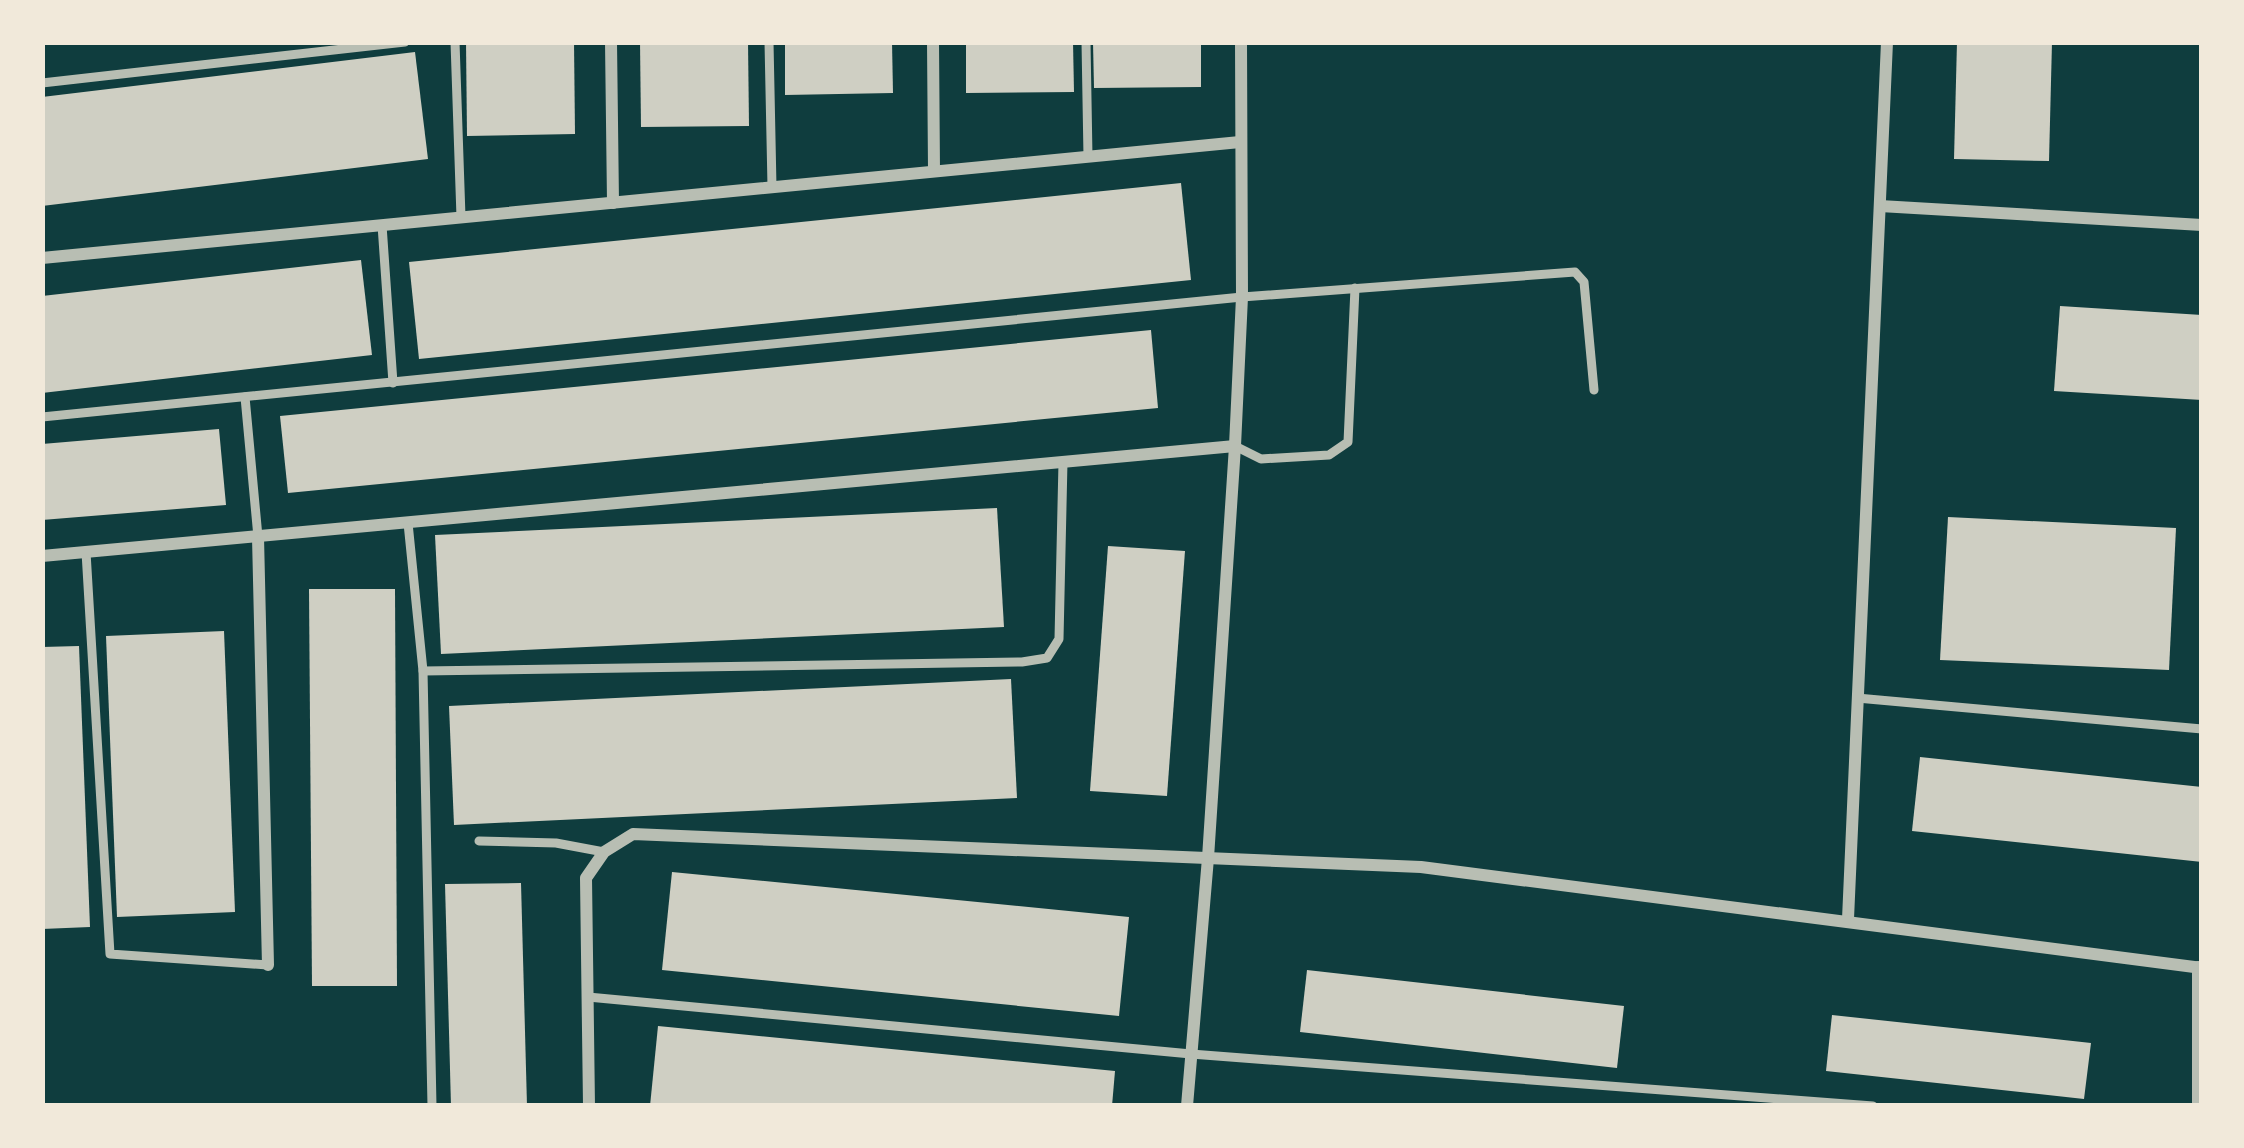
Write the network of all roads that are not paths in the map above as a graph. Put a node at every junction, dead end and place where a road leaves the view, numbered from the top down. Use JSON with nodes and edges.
{"nodes":[{"id":1,"x":405,"y":42,"type":"edge"},
{"id":2,"x":454,"y":42,"type":"edge"},
{"id":3,"x":611,"y":42,"type":"edge"},
{"id":4,"x":770,"y":42,"type":"edge"},
{"id":5,"x":932,"y":42,"type":"edge"},
{"id":6,"x":1086,"y":42,"type":"edge"},
{"id":7,"x":1240,"y":42,"type":"edge"},
{"id":8,"x":1887,"y":42,"type":"edge"},
{"id":9,"x":42,"y":83,"type":"edge"},
{"id":10,"x":1240,"y":142,"type":"junction"},
{"id":11,"x":1088,"y":157,"type":"junction"},
{"id":12,"x":934,"y":171,"type":"junction"},
{"id":13,"x":772,"y":188,"type":"junction"},
{"id":14,"x":613,"y":203,"type":"junction"},
{"id":15,"x":1880,"y":206,"type":"junction"},
{"id":16,"x":461,"y":218,"type":"junction"},
{"id":17,"x":382,"y":225,"type":"junction"},
{"id":18,"x":2202,"y":225,"type":"edge"},
{"id":19,"x":42,"y":258,"type":"edge"},
{"id":20,"x":1354,"y":288,"type":"junction"},
{"id":21,"x":1242,"y":297,"type":"junction"},
{"id":22,"x":393,"y":382,"type":"junction"},
{"id":23,"x":1594,"y":390,"type":"dead end"},
{"id":24,"x":245,"y":397,"type":"junction"},
{"id":25,"x":42,"y":418,"type":"edge"},
{"id":26,"x":1235,"y":446,"type":"junction"},
{"id":27,"x":1064,"y":463,"type":"junction"},
{"id":28,"x":408,"y":523,"type":"junction"},
{"id":29,"x":258,"y":537,"type":"junction"},
{"id":30,"x":86,"y":552,"type":"junction"},
{"id":31,"x":42,"y":556,"type":"edge"},
{"id":32,"x":423,"y":671,"type":"junction"},
{"id":33,"x":1857,"y":698,"type":"junction"},
{"id":34,"x":2202,"y":729,"type":"edge"},
{"id":35,"x":479,"y":841,"type":"dead end"},
{"id":36,"x":604,"y":852,"type":"junction"},
{"id":37,"x":1208,"y":858,"type":"junction"},
{"id":38,"x":1847,"y":919,"type":"junction"},
{"id":39,"x":268,"y":965,"type":"joint"},
{"id":40,"x":2200,"y":968,"type":"edge"},
{"id":41,"x":588,"y":997,"type":"junction"},
{"id":42,"x":1191,"y":1054,"type":"junction"},
{"id":43,"x":432,"y":1106,"type":"edge"},
{"id":44,"x":589,"y":1106,"type":"edge"},
{"id":45,"x":1187,"y":1106,"type":"edge"},
{"id":46,"x":1873,"y":1106,"type":"edge"},
{"id":47,"x":2198,"y":1106,"type":"edge"}],
"edges":[{"from":1,"to":9,"type":"lane"},
{"from":2,"to":16,"type":"lane"},
{"from":3,"to":14,"type":"street"},
{"from":4,"to":13,"type":"lane"},
{"from":5,"to":12,"type":"street"},
{"from":6,"to":11,"type":"lane"},
{"from":7,"to":10,"type":"street"},
{"from":8,"to":15,"type":"street"},
{"from":10,"to":11,"type":"street"},
{"from":10,"to":21,"type":"street"},
{"from":11,"to":12,"type":"street"},
{"from":12,"to":13,"type":"street"},
{"from":13,"to":14,"type":"street"},
{"from":14,"to":16,"type":"street"},
{"from":15,"to":18,"type":"street"},
{"from":15,"to":33,"type":"street"},
{"from":16,"to":17,"type":"street"},
{"from":17,"to":19,"type":"street"},
{"from":17,"to":22,"type":"lane"},
{"from":20,"to":21,"type":"lane"},
{"from":20,"to":23,"type":"lane"},
{"from":20,"to":26,"type":"lane"},
{"from":21,"to":22,"type":"lane"},
{"from":21,"to":26,"type":"street"},
{"from":22,"to":24,"type":"lane"},
{"from":24,"to":25,"type":"lane"},
{"from":24,"to":29,"type":"lane"},
{"from":26,"to":27,"type":"street"},
{"from":26,"to":37,"type":"street"},
{"from":27,"to":28,"type":"street"},
{"from":27,"to":32,"type":"lane"},
{"from":28,"to":29,"type":"street"},
{"from":28,"to":32,"type":"lane"},
{"from":29,"to":30,"type":"street"},
{"from":29,"to":39,"type":"street"},
{"from":30,"to":31,"type":"street"},
{"from":30,"to":39,"type":"lane"},
{"from":32,"to":43,"type":"lane"},
{"from":33,"to":34,"type":"lane"},
{"from":33,"to":38,"type":"street"},
{"from":35,"to":36,"type":"lane"},
{"from":36,"to":37,"type":"street"},
{"from":36,"to":41,"type":"street"},
{"from":37,"to":38,"type":"street"},
{"from":37,"to":42,"type":"street"},
{"from":38,"to":40,"type":"street"},
{"from":40,"to":47,"type":"street"},
{"from":41,"to":42,"type":"lane"},
{"from":41,"to":44,"type":"street"},
{"from":42,"to":45,"type":"street"},
{"from":42,"to":46,"type":"lane"}]}
